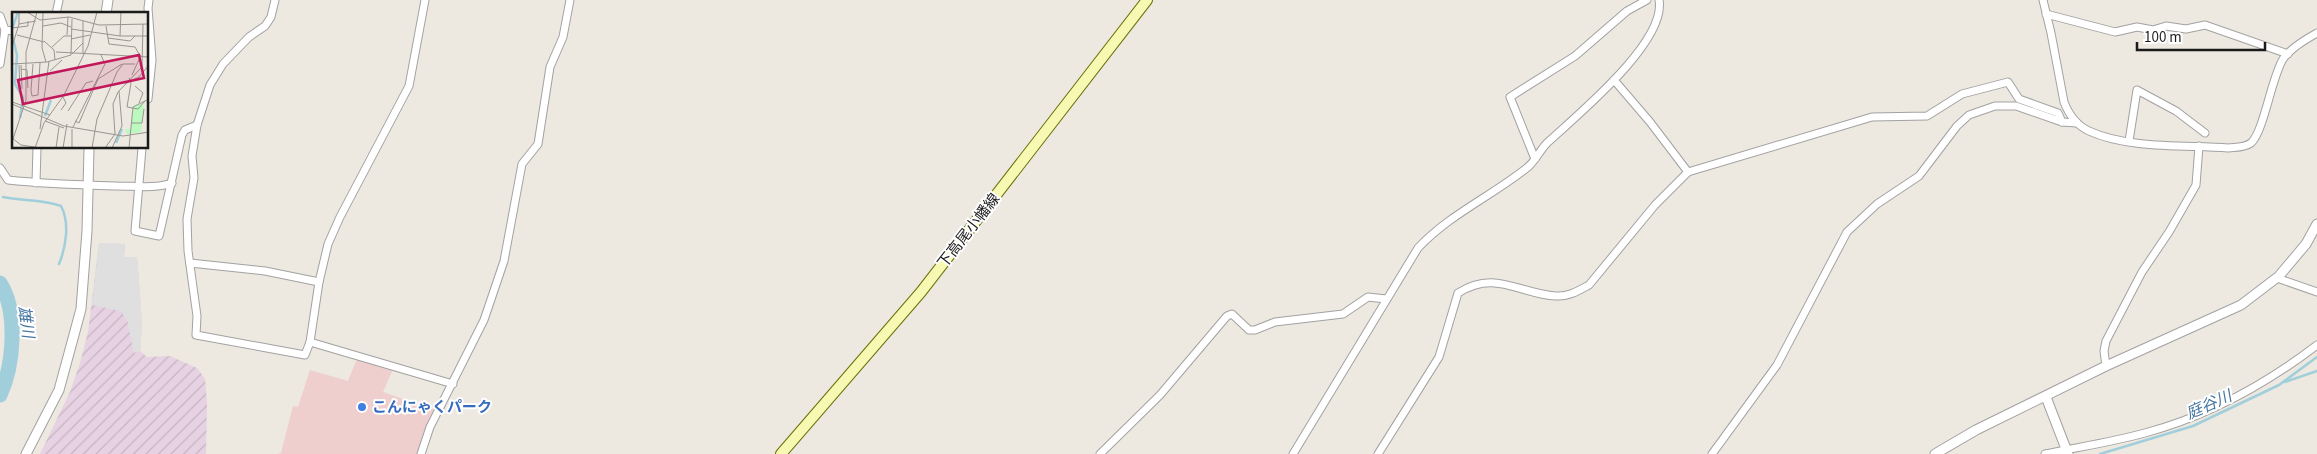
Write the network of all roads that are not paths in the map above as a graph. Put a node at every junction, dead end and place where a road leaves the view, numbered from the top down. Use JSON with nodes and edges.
{"nodes":[{"id":1,"x":275,"y":0,"type":"edge"},
{"id":2,"x":425,"y":0,"type":"edge"},
{"id":3,"x":570,"y":0,"type":"edge"},
{"id":4,"x":1147,"y":0,"type":"edge"},
{"id":5,"x":1647,"y":0,"type":"edge"},
{"id":6,"x":1659,"y":0,"type":"edge"},
{"id":7,"x":2042,"y":0,"type":"edge"},
{"id":8,"x":2046,"y":14,"type":"junction"},
{"id":9,"x":0,"y":16,"type":"edge"},
{"id":10,"x":5,"y":30,"type":"junction"},
{"id":11,"x":12,"y":30,"type":"edge"},
{"id":12,"x":149,"y":30,"type":"edge"},
{"id":13,"x":2317,"y":33,"type":"edge"},
{"id":14,"x":150,"y":51,"type":"edge"},
{"id":15,"x":2288,"y":54,"type":"junction"},
{"id":16,"x":0,"y":64,"type":"edge"},
{"id":17,"x":149,"y":75,"type":"edge"},
{"id":18,"x":1614,"y":80,"type":"junction"},
{"id":19,"x":2062,"y":122,"type":"junction"},
{"id":20,"x":2078,"y":123,"type":"junction"},
{"id":21,"x":197,"y":125,"type":"junction"},
{"id":22,"x":2205,"y":133,"type":"dead end"},
{"id":23,"x":2129,"y":141,"type":"junction"},
{"id":24,"x":2200,"y":146,"type":"junction"},
{"id":25,"x":37,"y":149,"type":"edge"},
{"id":26,"x":89,"y":149,"type":"edge"},
{"id":27,"x":142,"y":149,"type":"edge"},
{"id":28,"x":1535,"y":159,"type":"junction"},
{"id":29,"x":0,"y":168,"type":"edge"},
{"id":30,"x":1688,"y":172,"type":"junction"},
{"id":31,"x":36,"y":183,"type":"junction"},
{"id":32,"x":172,"y":183,"type":"junction"},
{"id":33,"x":87,"y":186,"type":"junction"},
{"id":34,"x":138,"y":186,"type":"junction"},
{"id":35,"x":2317,"y":224,"type":"edge"},
{"id":36,"x":190,"y":263,"type":"junction"},
{"id":37,"x":2277,"y":278,"type":"junction"},
{"id":38,"x":319,"y":282,"type":"junction"},
{"id":39,"x":2317,"y":292,"type":"edge"},
{"id":40,"x":1386,"y":300,"type":"junction"},
{"id":41,"x":310,"y":342,"type":"junction"},
{"id":42,"x":2317,"y":345,"type":"edge"},
{"id":43,"x":2106,"y":366,"type":"junction"},
{"id":44,"x":453,"y":384,"type":"junction"},
{"id":45,"x":2046,"y":397,"type":"junction"},
{"id":46,"x":2067,"y":452,"type":"edge"},
{"id":47,"x":26,"y":454,"type":"edge"},
{"id":48,"x":421,"y":454,"type":"edge"},
{"id":49,"x":782,"y":454,"type":"edge"},
{"id":50,"x":1100,"y":454,"type":"edge"},
{"id":51,"x":1293,"y":454,"type":"edge"},
{"id":52,"x":1378,"y":454,"type":"edge"},
{"id":53,"x":1712,"y":454,"type":"edge"},
{"id":54,"x":1935,"y":454,"type":"edge"},
{"id":55,"x":2045,"y":454,"type":"edge"}],
"edges":[{"from":1,"to":21,"type":"street"},
{"from":2,"to":38,"type":"street"},
{"from":3,"to":44,"type":"street"},
{"from":4,"to":49,"type":"main road","name":"下高尾小幡線"},
{"from":5,"to":28,"type":"street"},
{"from":6,"to":18,"type":"street"},
{"from":7,"to":8,"type":"street"},
{"from":8,"to":15,"type":"street"},
{"from":8,"to":20,"type":"street"},
{"from":9,"to":10,"type":"street"},
{"from":10,"to":11,"type":"street"},
{"from":10,"to":16,"type":"street"},
{"from":12,"to":14,"type":"street"},
{"from":13,"to":15,"type":"street"},
{"from":14,"to":17,"type":"street"},
{"from":15,"to":24,"type":"street"},
{"from":18,"to":28,"type":"street"},
{"from":18,"to":30,"type":"street"},
{"from":19,"to":20,"type":"street"},
{"from":19,"to":30,"type":"street"},
{"from":19,"to":53,"type":"street"},
{"from":20,"to":23,"type":"street"},
{"from":21,"to":32,"type":"street"},
{"from":21,"to":36,"type":"street"},
{"from":22,"to":23,"type":"street"},
{"from":23,"to":24,"type":"street"},
{"from":24,"to":43,"type":"street"},
{"from":25,"to":31,"type":"street"},
{"from":26,"to":33,"type":"street"},
{"from":27,"to":34,"type":"street"},
{"from":28,"to":40,"type":"street"},
{"from":29,"to":31,"type":"street"},
{"from":30,"to":52,"type":"street"},
{"from":31,"to":33,"type":"street"},
{"from":32,"to":34,"type":"street"},
{"from":32,"to":34,"type":"street"},
{"from":33,"to":34,"type":"street"},
{"from":33,"to":47,"type":"street"},
{"from":35,"to":37,"type":"street"},
{"from":36,"to":38,"type":"street"},
{"from":36,"to":41,"type":"street"},
{"from":37,"to":39,"type":"street"},
{"from":37,"to":43,"type":"street"},
{"from":38,"to":41,"type":"street"},
{"from":40,"to":50,"type":"street"},
{"from":40,"to":51,"type":"street"},
{"from":41,"to":44,"type":"street"},
{"from":42,"to":46,"type":"street"},
{"from":43,"to":45,"type":"street"},
{"from":44,"to":48,"type":"street"},
{"from":45,"to":46,"type":"street"},
{"from":45,"to":54,"type":"street"},
{"from":46,"to":55,"type":"street"}]}
